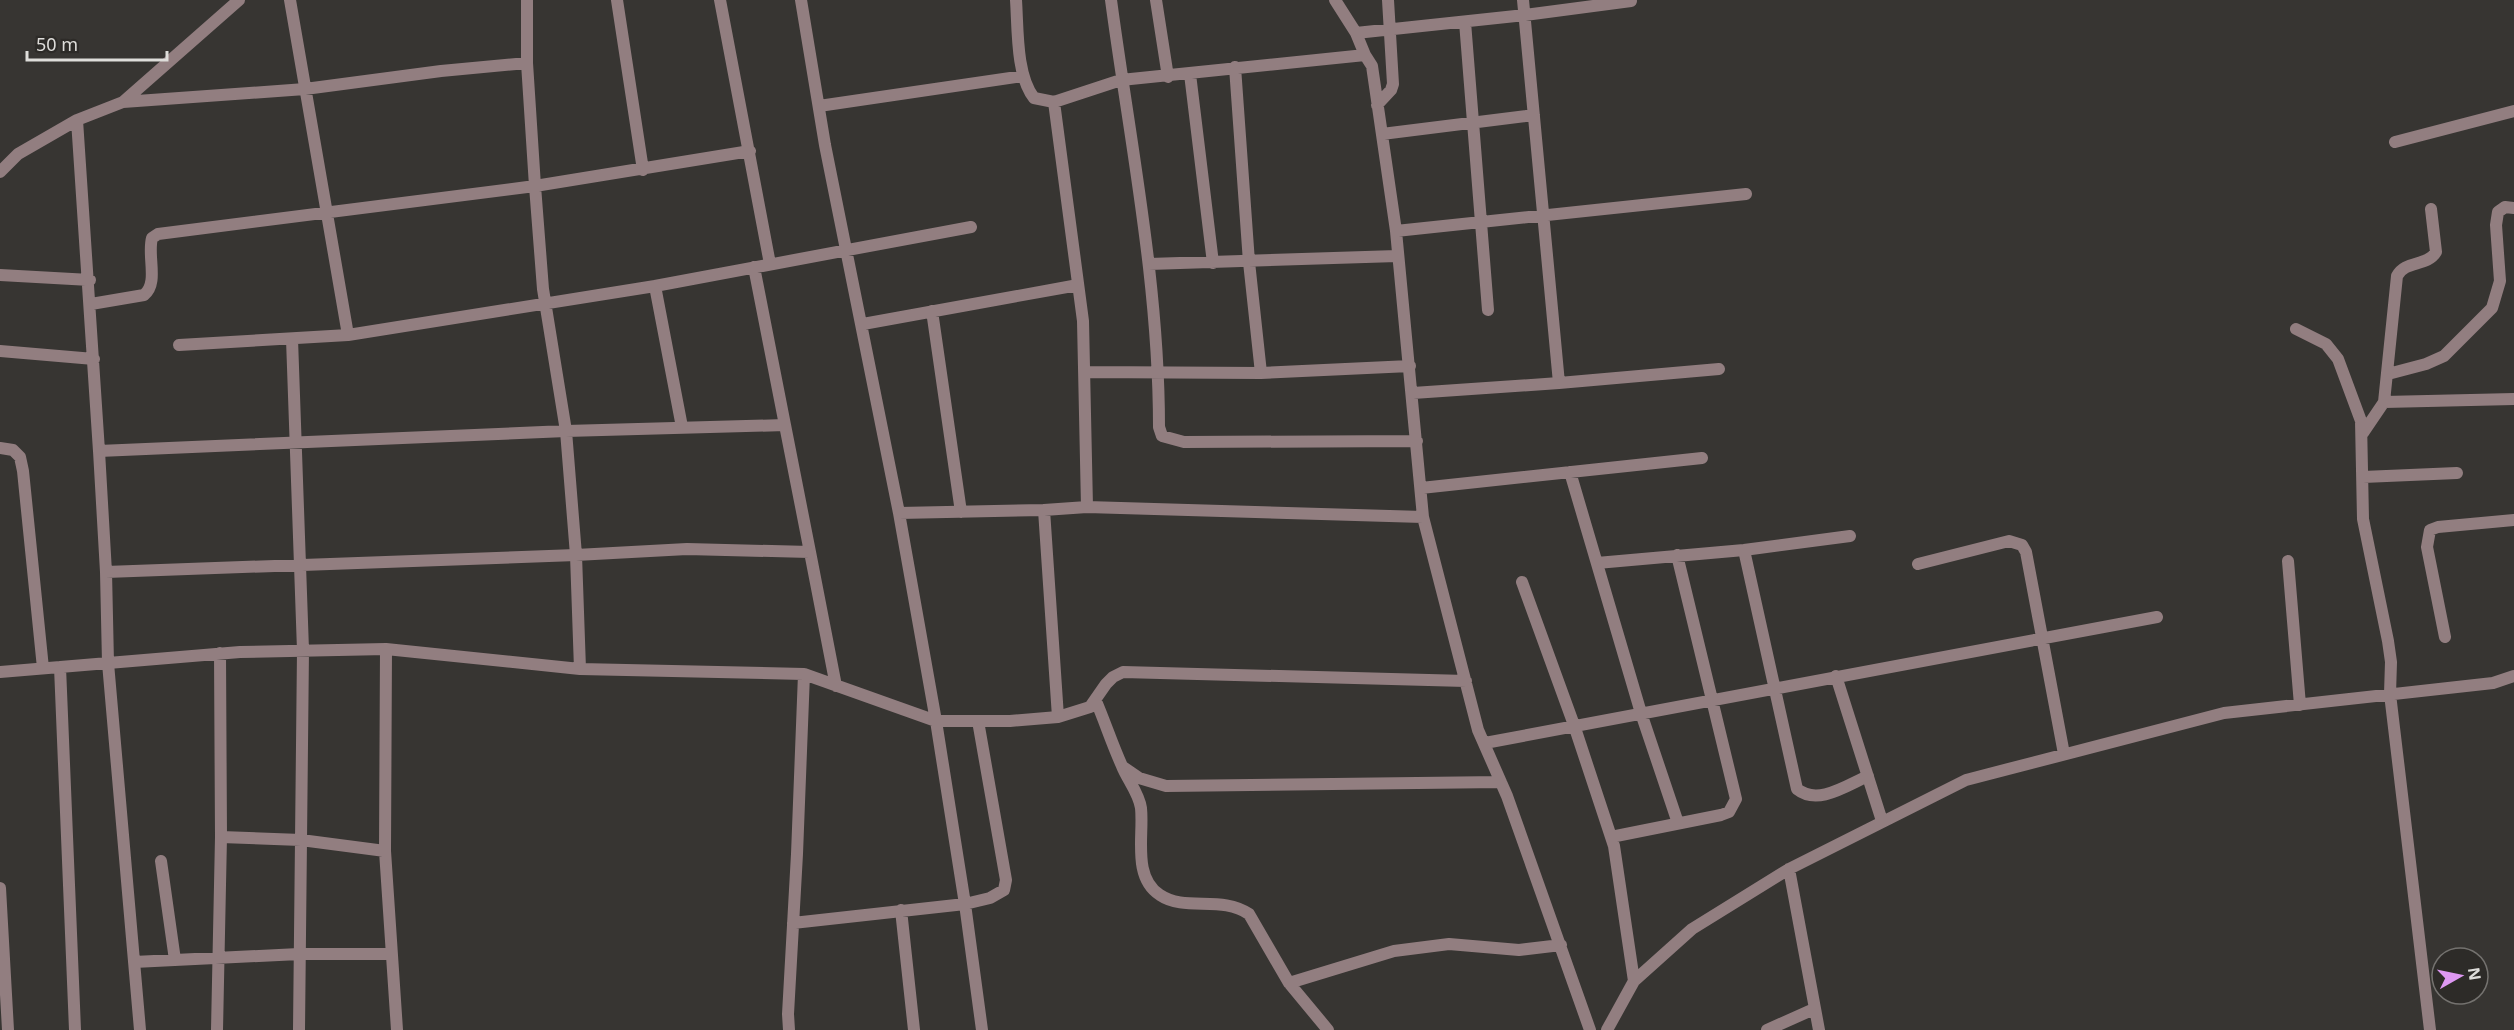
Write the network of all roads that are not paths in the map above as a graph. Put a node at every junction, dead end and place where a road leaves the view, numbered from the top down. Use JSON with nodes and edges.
{"nodes":[{"id":1,"x":239,"y":0,"type":"edge"},
{"id":2,"x":290,"y":0,"type":"edge"},
{"id":3,"x":527,"y":0,"type":"edge"},
{"id":4,"x":617,"y":0,"type":"edge"},
{"id":5,"x":720,"y":0,"type":"edge"},
{"id":6,"x":801,"y":0,"type":"edge"},
{"id":7,"x":1016,"y":0,"type":"edge"},
{"id":8,"x":1111,"y":0,"type":"edge"},
{"id":9,"x":1156,"y":0,"type":"edge"},
{"id":10,"x":1335,"y":0,"type":"edge"},
{"id":11,"x":1388,"y":0,"type":"edge"},
{"id":12,"x":1523,"y":0,"type":"edge"},
{"id":13,"x":1631,"y":1,"type":"edge"},
{"id":14,"x":1525,"y":15,"type":"junction"},
{"id":15,"x":1464,"y":22,"type":"junction"},
{"id":16,"x":1391,"y":30,"type":"junction"},
{"id":17,"x":1356,"y":33,"type":"junction"},
{"id":18,"x":1365,"y":55,"type":"junction"},
{"id":19,"x":527,"y":63,"type":"junction"},
{"id":20,"x":1235,"y":67,"type":"junction"},
{"id":21,"x":1190,"y":74,"type":"junction"},
{"id":22,"x":1023,"y":76,"type":"junction"},
{"id":23,"x":1168,"y":76,"type":"junction"},
{"id":24,"x":1121,"y":80,"type":"junction"},
{"id":25,"x":305,"y":89,"type":"junction"},
{"id":26,"x":123,"y":102,"type":"junction"},
{"id":27,"x":1054,"y":102,"type":"junction"},
{"id":28,"x":1377,"y":105,"type":"junction"},
{"id":29,"x":819,"y":106,"type":"junction"},
{"id":30,"x":2514,"y":111,"type":"edge"},
{"id":31,"x":1534,"y":115,"type":"junction"},
{"id":32,"x":77,"y":120,"type":"junction"},
{"id":33,"x":1473,"y":124,"type":"junction"},
{"id":34,"x":1382,"y":134,"type":"junction"},
{"id":35,"x":2395,"y":142,"type":"dead end"},
{"id":36,"x":750,"y":151,"type":"junction"},
{"id":37,"x":643,"y":170,"type":"junction"},
{"id":38,"x":0,"y":172,"type":"edge"},
{"id":39,"x":535,"y":186,"type":"junction"},
{"id":40,"x":1746,"y":194,"type":"dead end"},
{"id":41,"x":2514,"y":208,"type":"edge"},
{"id":42,"x":2431,"y":209,"type":"dead end"},
{"id":43,"x":326,"y":214,"type":"junction"},
{"id":44,"x":1544,"y":215,"type":"junction"},
{"id":45,"x":1481,"y":222,"type":"junction"},
{"id":46,"x":971,"y":227,"type":"dead end"},
{"id":47,"x":1396,"y":231,"type":"junction"},
{"id":48,"x":847,"y":251,"type":"junction"},
{"id":49,"x":1397,"y":256,"type":"junction"},
{"id":50,"x":1213,"y":262,"type":"junction"},
{"id":51,"x":1249,"y":262,"type":"junction"},
{"id":52,"x":770,"y":264,"type":"junction"},
{"id":53,"x":1149,"y":264,"type":"junction"},
{"id":54,"x":754,"y":267,"type":"junction"},
{"id":55,"x":0,"y":275,"type":"edge"},
{"id":56,"x":90,"y":280,"type":"junction"},
{"id":57,"x":1078,"y":285,"type":"junction"},
{"id":58,"x":655,"y":286,"type":"junction"},
{"id":59,"x":91,"y":304,"type":"junction"},
{"id":60,"x":545,"y":304,"type":"junction"},
{"id":61,"x":1488,"y":310,"type":"dead end"},
{"id":62,"x":932,"y":311,"type":"junction"},
{"id":63,"x":863,"y":324,"type":"junction"},
{"id":64,"x":2296,"y":329,"type":"dead end"},
{"id":65,"x":348,"y":335,"type":"junction"},
{"id":66,"x":292,"y":339,"type":"junction"},
{"id":67,"x":178,"y":345,"type":"dead end"},
{"id":68,"x":0,"y":351,"type":"edge"},
{"id":69,"x":94,"y":359,"type":"junction"},
{"id":70,"x":1410,"y":366,"type":"junction"},
{"id":71,"x":1719,"y":369,"type":"dead end"},
{"id":72,"x":1159,"y":371,"type":"junction"},
{"id":73,"x":1085,"y":372,"type":"junction"},
{"id":74,"x":1261,"y":373,"type":"junction"},
{"id":75,"x":2388,"y":374,"type":"junction"},
{"id":76,"x":1559,"y":383,"type":"junction"},
{"id":77,"x":1413,"y":393,"type":"junction"},
{"id":78,"x":2514,"y":399,"type":"edge"},
{"id":79,"x":2384,"y":402,"type":"junction"},
{"id":80,"x":785,"y":425,"type":"junction"},
{"id":81,"x":682,"y":427,"type":"junction"},
{"id":82,"x":566,"y":430,"type":"junction"},
{"id":83,"x":2363,"y":433,"type":"junction"},
{"id":84,"x":1417,"y":441,"type":"junction"},
{"id":85,"x":296,"y":444,"type":"junction"},
{"id":86,"x":0,"y":448,"type":"edge"},
{"id":87,"x":99,"y":451,"type":"junction"},
{"id":88,"x":1702,"y":458,"type":"dead end"},
{"id":89,"x":1570,"y":472,"type":"junction"},
{"id":90,"x":2457,"y":473,"type":"dead end"},
{"id":91,"x":2362,"y":477,"type":"junction"},
{"id":92,"x":1421,"y":488,"type":"junction"},
{"id":93,"x":1087,"y":507,"type":"junction"},
{"id":94,"x":1044,"y":510,"type":"junction"},
{"id":95,"x":961,"y":512,"type":"junction"},
{"id":96,"x":900,"y":513,"type":"junction"},
{"id":97,"x":1423,"y":517,"type":"junction"},
{"id":98,"x":2514,"y":520,"type":"edge"},
{"id":99,"x":1850,"y":536,"type":"dead end"},
{"id":100,"x":1744,"y":550,"type":"junction"},
{"id":101,"x":810,"y":552,"type":"junction"},
{"id":102,"x":576,"y":555,"type":"junction"},
{"id":103,"x":1677,"y":555,"type":"junction"},
{"id":104,"x":2288,"y":561,"type":"dead end"},
{"id":105,"x":1597,"y":563,"type":"junction"},
{"id":106,"x":302,"y":564,"type":"junction"},
{"id":107,"x":1918,"y":564,"type":"dead end"},
{"id":108,"x":106,"y":572,"type":"junction"},
{"id":109,"x":1522,"y":582,"type":"dead end"},
{"id":110,"x":2157,"y":618,"type":"dead end"},
{"id":111,"x":2445,"y":637,"type":"dead end"},
{"id":112,"x":2041,"y":639,"type":"junction"},
{"id":113,"x":386,"y":649,"type":"junction"},
{"id":114,"x":303,"y":650,"type":"junction"},
{"id":115,"x":220,"y":653,"type":"junction"},
{"id":116,"x":108,"y":663,"type":"junction"},
{"id":117,"x":60,"y":667,"type":"junction"},
{"id":118,"x":43,"y":668,"type":"junction"},
{"id":119,"x":580,"y":669,"type":"junction"},
{"id":120,"x":0,"y":672,"type":"edge"},
{"id":121,"x":804,"y":674,"type":"junction"},
{"id":122,"x":1836,"y":676,"type":"junction"},
{"id":123,"x":2514,"y":676,"type":"edge"},
{"id":124,"x":1466,"y":681,"type":"junction"},
{"id":125,"x":836,"y":686,"type":"junction"},
{"id":126,"x":1775,"y":687,"type":"junction"},
{"id":127,"x":2390,"y":694,"type":"junction"},
{"id":128,"x":1713,"y":700,"type":"junction"},
{"id":129,"x":1096,"y":701,"type":"junction"},
{"id":130,"x":2300,"y":705,"type":"junction"},
{"id":131,"x":1641,"y":713,"type":"junction"},
{"id":132,"x":1058,"y":717,"type":"junction"},
{"id":133,"x":978,"y":721,"type":"junction"},
{"id":134,"x":936,"y":722,"type":"junction"},
{"id":135,"x":1574,"y":725,"type":"junction"},
{"id":136,"x":1485,"y":743,"type":"junction"},
{"id":137,"x":2064,"y":754,"type":"junction"},
{"id":138,"x":1122,"y":766,"type":"junction"},
{"id":139,"x":1868,"y":776,"type":"junction"},
{"id":140,"x":1501,"y":782,"type":"junction"},
{"id":141,"x":1882,"y":821,"type":"junction"},
{"id":142,"x":1678,"y":824,"type":"junction"},
{"id":143,"x":221,"y":837,"type":"junction"},
{"id":144,"x":1611,"y":837,"type":"junction"},
{"id":145,"x":301,"y":840,"type":"junction"},
{"id":146,"x":385,"y":851,"type":"junction"},
{"id":147,"x":161,"y":861,"type":"dead end"},
{"id":148,"x":1789,"y":869,"type":"junction"},
{"id":149,"x":0,"y":888,"type":"edge"},
{"id":150,"x":965,"y":904,"type":"junction"},
{"id":151,"x":901,"y":910,"type":"junction"},
{"id":152,"x":794,"y":923,"type":"junction"},
{"id":153,"x":1561,"y":945,"type":"junction"},
{"id":154,"x":298,"y":954,"type":"junction"},
{"id":155,"x":391,"y":954,"type":"junction"},
{"id":156,"x":217,"y":958,"type":"junction"},
{"id":157,"x":175,"y":960,"type":"junction"},
{"id":158,"x":134,"y":962,"type":"junction"},
{"id":159,"x":1634,"y":981,"type":"junction"},
{"id":160,"x":1289,"y":983,"type":"junction"},
{"id":161,"x":1815,"y":1009,"type":"junction"},
{"id":162,"x":8,"y":1030,"type":"edge"},
{"id":163,"x":75,"y":1030,"type":"edge"},
{"id":164,"x":140,"y":1030,"type":"edge"},
{"id":165,"x":217,"y":1030,"type":"edge"},
{"id":166,"x":299,"y":1030,"type":"edge"},
{"id":167,"x":397,"y":1030,"type":"edge"},
{"id":168,"x":789,"y":1030,"type":"edge"},
{"id":169,"x":914,"y":1030,"type":"edge"},
{"id":170,"x":981,"y":1030,"type":"edge"},
{"id":171,"x":1328,"y":1030,"type":"edge"},
{"id":172,"x":1590,"y":1030,"type":"edge"},
{"id":173,"x":1607,"y":1030,"type":"edge"},
{"id":174,"x":1767,"y":1030,"type":"edge"},
{"id":175,"x":1819,"y":1030,"type":"edge"},
{"id":176,"x":2430,"y":1030,"type":"edge"}],
"edges":[{"from":1,"to":26,"type":"street"},
{"from":2,"to":25,"type":"street"},
{"from":3,"to":19,"type":"street"},
{"from":4,"to":37,"type":"street"},
{"from":5,"to":36,"type":"street"},
{"from":6,"to":29,"type":"street"},
{"from":7,"to":22,"type":"street"},
{"from":8,"to":24,"type":"street"},
{"from":9,"to":23,"type":"street"},
{"from":10,"to":17,"type":"street"},
{"from":11,"to":16,"type":"street"},
{"from":12,"to":14,"type":"street"},
{"from":13,"to":14,"type":"street"},
{"from":14,"to":15,"type":"street"},
{"from":14,"to":31,"type":"street"},
{"from":15,"to":16,"type":"street"},
{"from":15,"to":33,"type":"street"},
{"from":16,"to":17,"type":"street"},
{"from":16,"to":28,"type":"street"},
{"from":17,"to":18,"type":"street"},
{"from":18,"to":20,"type":"street"},
{"from":18,"to":28,"type":"street"},
{"from":19,"to":25,"type":"street"},
{"from":19,"to":39,"type":"street"},
{"from":20,"to":21,"type":"street"},
{"from":20,"to":51,"type":"street"},
{"from":21,"to":23,"type":"street"},
{"from":21,"to":50,"type":"street"},
{"from":22,"to":27,"type":"street"},
{"from":22,"to":29,"type":"street"},
{"from":23,"to":24,"type":"street"},
{"from":24,"to":27,"type":"street"},
{"from":24,"to":53,"type":"street"},
{"from":25,"to":26,"type":"street"},
{"from":25,"to":43,"type":"street"},
{"from":26,"to":32,"type":"street"},
{"from":27,"to":57,"type":"street"},
{"from":28,"to":34,"type":"street"},
{"from":29,"to":48,"type":"street"},
{"from":30,"to":35,"type":"street"},
{"from":31,"to":33,"type":"street"},
{"from":31,"to":44,"type":"street"},
{"from":32,"to":38,"type":"street"},
{"from":32,"to":56,"type":"street"},
{"from":33,"to":34,"type":"street"},
{"from":33,"to":45,"type":"street"},
{"from":34,"to":47,"type":"street"},
{"from":36,"to":37,"type":"street"},
{"from":36,"to":52,"type":"street"},
{"from":37,"to":39,"type":"street"},
{"from":39,"to":43,"type":"street"},
{"from":39,"to":60,"type":"street"},
{"from":40,"to":44,"type":"street"},
{"from":41,"to":75,"type":"street"},
{"from":42,"to":75,"type":"street"},
{"from":43,"to":59,"type":"street"},
{"from":43,"to":65,"type":"street"},
{"from":44,"to":45,"type":"street"},
{"from":44,"to":76,"type":"street"},
{"from":45,"to":47,"type":"street"},
{"from":45,"to":61,"type":"street"},
{"from":46,"to":48,"type":"street"},
{"from":47,"to":49,"type":"street"},
{"from":48,"to":52,"type":"street"},
{"from":48,"to":63,"type":"street"},
{"from":49,"to":51,"type":"street"},
{"from":49,"to":70,"type":"street"},
{"from":50,"to":51,"type":"street"},
{"from":50,"to":53,"type":"street"},
{"from":51,"to":74,"type":"street"},
{"from":52,"to":54,"type":"street"},
{"from":53,"to":72,"type":"street"},
{"from":54,"to":58,"type":"street"},
{"from":54,"to":80,"type":"street"},
{"from":55,"to":56,"type":"street"},
{"from":56,"to":59,"type":"street"},
{"from":57,"to":62,"type":"street"},
{"from":57,"to":73,"type":"street"},
{"from":58,"to":60,"type":"street"},
{"from":58,"to":81,"type":"street"},
{"from":59,"to":69,"type":"street"},
{"from":60,"to":65,"type":"street"},
{"from":60,"to":82,"type":"street"},
{"from":62,"to":63,"type":"street"},
{"from":62,"to":95,"type":"street"},
{"from":63,"to":96,"type":"street"},
{"from":64,"to":83,"type":"street"},
{"from":65,"to":66,"type":"street"},
{"from":66,"to":67,"type":"street"},
{"from":66,"to":85,"type":"street"},
{"from":68,"to":69,"type":"street"},
{"from":69,"to":87,"type":"street"},
{"from":70,"to":74,"type":"street"},
{"from":70,"to":77,"type":"street"},
{"from":71,"to":76,"type":"street"},
{"from":72,"to":73,"type":"street"},
{"from":72,"to":74,"type":"street"},
{"from":72,"to":84,"type":"street"},
{"from":73,"to":93,"type":"street"},
{"from":75,"to":79,"type":"street"},
{"from":76,"to":77,"type":"street"},
{"from":77,"to":84,"type":"street"},
{"from":78,"to":79,"type":"street"},
{"from":79,"to":83,"type":"street"},
{"from":80,"to":81,"type":"street"},
{"from":80,"to":101,"type":"street"},
{"from":81,"to":82,"type":"street"},
{"from":82,"to":85,"type":"street"},
{"from":82,"to":102,"type":"street"},
{"from":83,"to":91,"type":"street"},
{"from":84,"to":92,"type":"street"},
{"from":85,"to":87,"type":"street"},
{"from":85,"to":106,"type":"street"},
{"from":86,"to":118,"type":"street"},
{"from":87,"to":108,"type":"street"},
{"from":88,"to":89,"type":"street"},
{"from":89,"to":92,"type":"street"},
{"from":89,"to":105,"type":"street"},
{"from":90,"to":91,"type":"street"},
{"from":91,"to":127,"type":"street"},
{"from":92,"to":97,"type":"street"},
{"from":93,"to":94,"type":"street"},
{"from":93,"to":97,"type":"street"},
{"from":94,"to":95,"type":"street"},
{"from":94,"to":132,"type":"street"},
{"from":95,"to":96,"type":"street"},
{"from":96,"to":134,"type":"street"},
{"from":97,"to":124,"type":"street"},
{"from":98,"to":111,"type":"street"},
{"from":99,"to":100,"type":"street"},
{"from":100,"to":103,"type":"street"},
{"from":100,"to":126,"type":"street"},
{"from":101,"to":102,"type":"street"},
{"from":101,"to":125,"type":"street"},
{"from":102,"to":106,"type":"street"},
{"from":102,"to":119,"type":"street"},
{"from":103,"to":105,"type":"street"},
{"from":103,"to":128,"type":"street"},
{"from":104,"to":130,"type":"street"},
{"from":105,"to":131,"type":"street"},
{"from":106,"to":108,"type":"street"},
{"from":106,"to":114,"type":"street"},
{"from":107,"to":112,"type":"street"},
{"from":108,"to":116,"type":"street"},
{"from":109,"to":135,"type":"street"},
{"from":110,"to":112,"type":"street"},
{"from":112,"to":122,"type":"street"},
{"from":112,"to":137,"type":"street"},
{"from":113,"to":114,"type":"street"},
{"from":113,"to":119,"type":"street"},
{"from":113,"to":146,"type":"street"},
{"from":114,"to":115,"type":"street"},
{"from":114,"to":145,"type":"street"},
{"from":115,"to":116,"type":"street"},
{"from":115,"to":143,"type":"street"},
{"from":116,"to":117,"type":"street"},
{"from":116,"to":158,"type":"street"},
{"from":117,"to":118,"type":"street"},
{"from":117,"to":163,"type":"street"},
{"from":118,"to":120,"type":"street"},
{"from":119,"to":121,"type":"street"},
{"from":121,"to":125,"type":"street"},
{"from":121,"to":152,"type":"street"},
{"from":122,"to":126,"type":"street"},
{"from":122,"to":139,"type":"street"},
{"from":123,"to":127,"type":"street"},
{"from":124,"to":129,"type":"street"},
{"from":124,"to":136,"type":"street"},
{"from":125,"to":134,"type":"street"},
{"from":126,"to":128,"type":"street"},
{"from":126,"to":139,"type":"street"},
{"from":127,"to":130,"type":"street"},
{"from":127,"to":176,"type":"street"},
{"from":128,"to":131,"type":"street"},
{"from":128,"to":142,"type":"street"},
{"from":129,"to":132,"type":"street"},
{"from":129,"to":138,"type":"street"},
{"from":130,"to":137,"type":"street"},
{"from":131,"to":135,"type":"street"},
{"from":131,"to":142,"type":"street"},
{"from":132,"to":133,"type":"street"},
{"from":133,"to":134,"type":"street"},
{"from":133,"to":150,"type":"street"},
{"from":134,"to":150,"type":"street"},
{"from":135,"to":136,"type":"street"},
{"from":135,"to":144,"type":"street"},
{"from":136,"to":140,"type":"street"},
{"from":137,"to":141,"type":"street"},
{"from":138,"to":140,"type":"street"},
{"from":138,"to":160,"type":"street"},
{"from":139,"to":141,"type":"street"},
{"from":140,"to":153,"type":"street"},
{"from":141,"to":148,"type":"street"},
{"from":142,"to":144,"type":"street"},
{"from":143,"to":145,"type":"street"},
{"from":143,"to":156,"type":"street"},
{"from":144,"to":159,"type":"street"},
{"from":145,"to":146,"type":"street"},
{"from":145,"to":154,"type":"street"},
{"from":146,"to":155,"type":"street"},
{"from":147,"to":157,"type":"street"},
{"from":148,"to":159,"type":"street"},
{"from":148,"to":161,"type":"street"},
{"from":149,"to":162,"type":"street"},
{"from":150,"to":151,"type":"street"},
{"from":150,"to":170,"type":"street"},
{"from":151,"to":152,"type":"street"},
{"from":151,"to":169,"type":"street"},
{"from":152,"to":168,"type":"street"},
{"from":153,"to":160,"type":"street"},
{"from":153,"to":172,"type":"street"},
{"from":154,"to":155,"type":"street"},
{"from":154,"to":156,"type":"street"},
{"from":154,"to":166,"type":"street"},
{"from":155,"to":167,"type":"street"},
{"from":156,"to":157,"type":"street"},
{"from":156,"to":165,"type":"street"},
{"from":157,"to":158,"type":"street"},
{"from":158,"to":164,"type":"street"},
{"from":159,"to":173,"type":"street"},
{"from":160,"to":171,"type":"street"},
{"from":161,"to":174,"type":"street"},
{"from":161,"to":175,"type":"street"}]}
